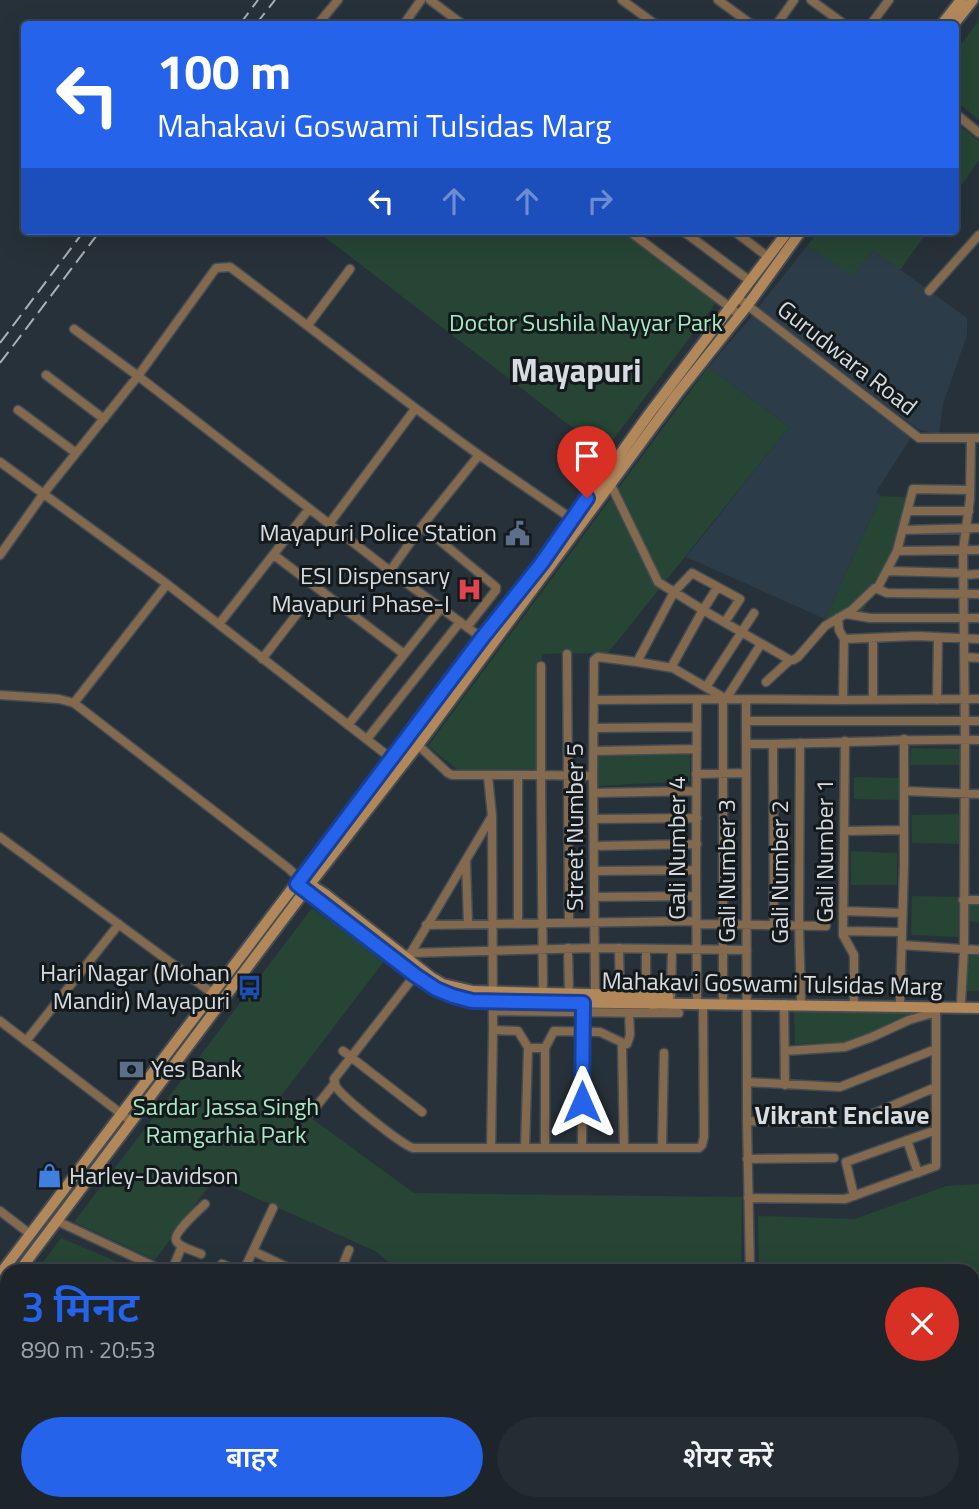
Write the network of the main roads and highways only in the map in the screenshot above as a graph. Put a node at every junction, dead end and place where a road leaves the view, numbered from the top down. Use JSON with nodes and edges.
{"nodes":[{"id":1,"x":961,"y":0,"type":"edge"},
{"id":2,"x":973,"y":0,"type":"edge"},
{"id":3,"x":944,"y":21,"type":"edge"},
{"id":4,"x":956,"y":21,"type":"edge"},
{"id":5,"x":785,"y":235,"type":"edge"},
{"id":6,"x":798,"y":235,"type":"edge"},
{"id":7,"x":743,"y":302,"type":"junction"},
{"id":8,"x":735,"y":312,"type":"junction"},
{"id":9,"x":303,"y":882,"type":"junction"},
{"id":10,"x":700,"y":1000,"type":"junction"},
{"id":11,"x":493,"y":1001,"type":"junction"},
{"id":12,"x":748,"y":1001,"type":"junction"},
{"id":13,"x":583,"y":1003,"type":"junction"},
{"id":14,"x":854,"y":1003,"type":"junction"},
{"id":15,"x":651,"y":1004,"type":"junction"},
{"id":16,"x":979,"y":1005,"type":"edge"},
{"id":17,"x":936,"y":1007,"type":"junction"},
{"id":18,"x":8,"y":1264,"type":"edge"},
{"id":19,"x":25,"y":1264,"type":"edge"}],
"edges":[{"from":1,"to":3,"type":"main road"},
{"from":2,"to":4,"type":"main road"},
{"from":5,"to":7,"type":"main road"},
{"from":6,"to":7,"type":"main road"},
{"from":7,"to":8,"type":"main road"},
{"from":8,"to":9,"type":"main road"},
{"from":8,"to":9,"type":"main road"},
{"from":9,"to":11,"type":"main road","name":"Mahakavi Goswami Tulsidas Marg"},
{"from":9,"to":11,"type":"main road","name":"Mahakavi Goswami Tulsidas Marg"},
{"from":9,"to":18,"type":"main road"},
{"from":9,"to":19,"type":"main road"},
{"from":10,"to":12,"type":"main road","name":"Mahakavi Goswami Tulsidas Marg"},
{"from":10,"to":12,"type":"main road","name":"Mahakavi Goswami Tulsidas Marg"},
{"from":10,"to":15,"type":"main road","name":"Mahakavi Goswami Tulsidas Marg"},
{"from":10,"to":15,"type":"main road","name":"Mahakavi Goswami Tulsidas Marg"},
{"from":11,"to":13,"type":"main road","name":"Mahakavi Goswami Tulsidas Marg"},
{"from":11,"to":13,"type":"main road","name":"Mahakavi Goswami Tulsidas Marg"},
{"from":12,"to":14,"type":"main road","name":"Mahakavi Goswami Tulsidas Marg"},
{"from":12,"to":14,"type":"main road","name":"Mahakavi Goswami Tulsidas Marg"},
{"from":13,"to":15,"type":"main road","name":"Mahakavi Goswami Tulsidas Marg"},
{"from":13,"to":15,"type":"main road","name":"Mahakavi Goswami Tulsidas Marg"},
{"from":14,"to":17,"type":"main road","name":"Mahakavi Goswami Tulsidas Marg"},
{"from":14,"to":17,"type":"main road","name":"Mahakavi Goswami Tulsidas Marg"},
{"from":16,"to":17,"type":"main road","name":"Mahakavi Goswami Tulsidas Marg"},
{"from":16,"to":17,"type":"main road","name":"Mahakavi Goswami Tulsidas Marg"}]}
